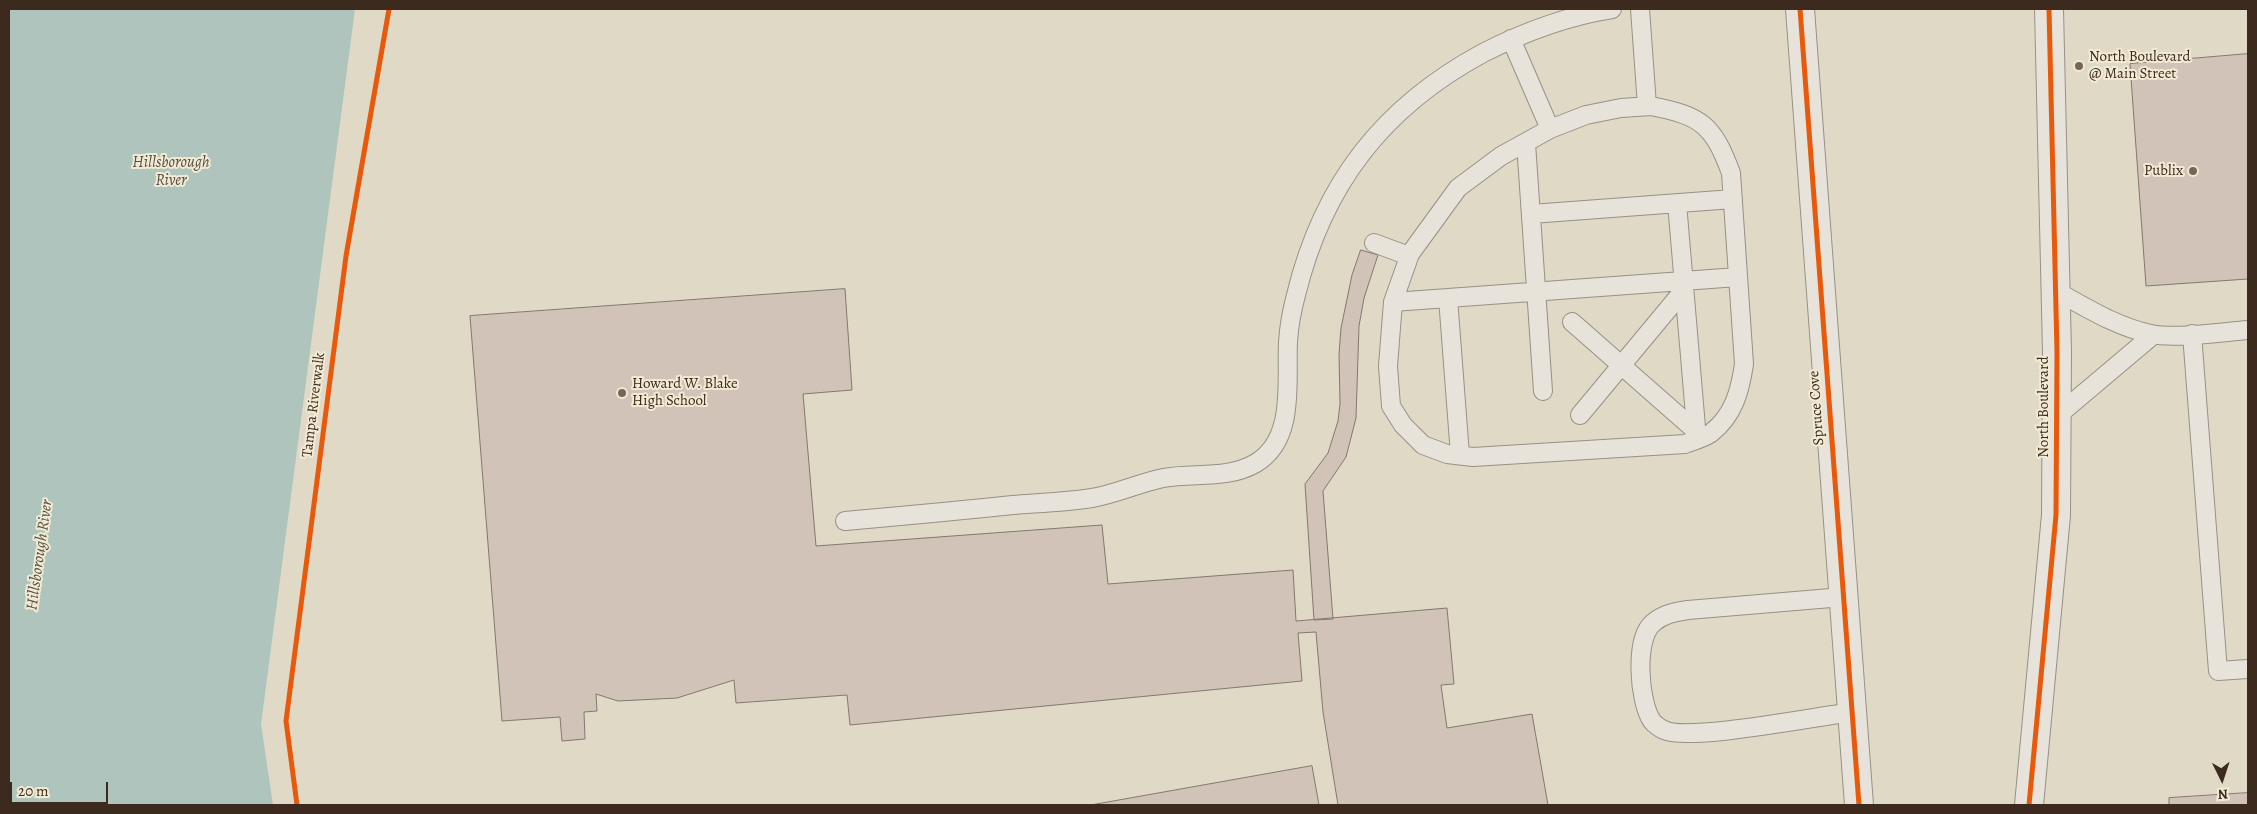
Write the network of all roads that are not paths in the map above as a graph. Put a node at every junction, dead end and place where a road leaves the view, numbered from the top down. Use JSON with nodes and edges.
{"nodes":[{"id":1,"x":1612,"y":9,"type":"edge"},
{"id":2,"x":1640,"y":9,"type":"edge"},
{"id":3,"x":1800,"y":9,"type":"edge"},
{"id":4,"x":2049,"y":9,"type":"edge"},
{"id":5,"x":1511,"y":39,"type":"junction"},
{"id":6,"x":1647,"y":106,"type":"junction"},
{"id":7,"x":1550,"y":129,"type":"junction"},
{"id":8,"x":1526,"y":143,"type":"junction"},
{"id":9,"x":1733,"y":198,"type":"junction"},
{"id":10,"x":1677,"y":203,"type":"junction"},
{"id":11,"x":1530,"y":214,"type":"junction"},
{"id":12,"x":1374,"y":243,"type":"dead end"},
{"id":13,"x":1409,"y":256,"type":"junction"},
{"id":14,"x":1738,"y":277,"type":"junction"},
{"id":15,"x":1684,"y":285,"type":"junction"},
{"id":16,"x":2056,"y":291,"type":"junction"},
{"id":17,"x":1536,"y":292,"type":"junction"},
{"id":18,"x":1448,"y":298,"type":"junction"},
{"id":19,"x":1393,"y":302,"type":"junction"},
{"id":20,"x":1572,"y":322,"type":"dead end"},
{"id":21,"x":2248,"y":330,"type":"edge"},
{"id":22,"x":2153,"y":334,"type":"junction"},
{"id":23,"x":2192,"y":334,"type":"junction"},
{"id":24,"x":1622,"y":365,"type":"junction"},
{"id":25,"x":1543,"y":391,"type":"dead end"},
{"id":26,"x":1580,"y":415,"type":"dead end"},
{"id":27,"x":2057,"y":416,"type":"junction"},
{"id":28,"x":1697,"y":435,"type":"junction"},
{"id":29,"x":1460,"y":455,"type":"junction"},
{"id":30,"x":845,"y":521,"type":"dead end"},
{"id":31,"x":1843,"y":597,"type":"junction"},
{"id":32,"x":2248,"y":669,"type":"edge"},
{"id":33,"x":1853,"y":712,"type":"junction"},
{"id":34,"x":1859,"y":805,"type":"edge"},
{"id":35,"x":2029,"y":805,"type":"edge"}],
"edges":[{"from":1,"to":5,"type":"lane"},
{"from":2,"to":6,"type":"lane"},
{"from":3,"to":31,"type":"street","name":"Spruce Cove"},
{"from":4,"to":16,"type":"street","name":"North Boulevard"},
{"from":5,"to":7,"type":"lane"},
{"from":5,"to":30,"type":"lane"},
{"from":6,"to":7,"type":"lane"},
{"from":6,"to":9,"type":"lane"},
{"from":7,"to":8,"type":"lane"},
{"from":8,"to":11,"type":"lane"},
{"from":8,"to":13,"type":"lane"},
{"from":9,"to":10,"type":"lane"},
{"from":9,"to":14,"type":"lane"},
{"from":10,"to":11,"type":"lane"},
{"from":10,"to":15,"type":"lane"},
{"from":11,"to":17,"type":"lane"},
{"from":12,"to":13,"type":"lane"},
{"from":13,"to":19,"type":"lane"},
{"from":14,"to":15,"type":"lane"},
{"from":14,"to":28,"type":"lane"},
{"from":15,"to":17,"type":"lane"},
{"from":15,"to":24,"type":"lane"},
{"from":15,"to":28,"type":"lane"},
{"from":16,"to":22,"type":"lane"},
{"from":16,"to":27,"type":"street","name":"North Boulevard"},
{"from":17,"to":18,"type":"lane"},
{"from":17,"to":25,"type":"lane"},
{"from":18,"to":19,"type":"lane"},
{"from":18,"to":29,"type":"lane"},
{"from":19,"to":29,"type":"lane"},
{"from":20,"to":24,"type":"lane"},
{"from":21,"to":23,"type":"lane"},
{"from":22,"to":23,"type":"lane"},
{"from":22,"to":27,"type":"lane"},
{"from":23,"to":32,"type":"lane"},
{"from":24,"to":26,"type":"lane"},
{"from":24,"to":28,"type":"lane"},
{"from":27,"to":35,"type":"street","name":"North Boulevard"},
{"from":28,"to":29,"type":"lane"},
{"from":31,"to":33,"type":"street","name":"Spruce Cove"},
{"from":31,"to":33,"type":"lane"},
{"from":33,"to":34,"type":"street","name":"Spruce Cove"}]}
